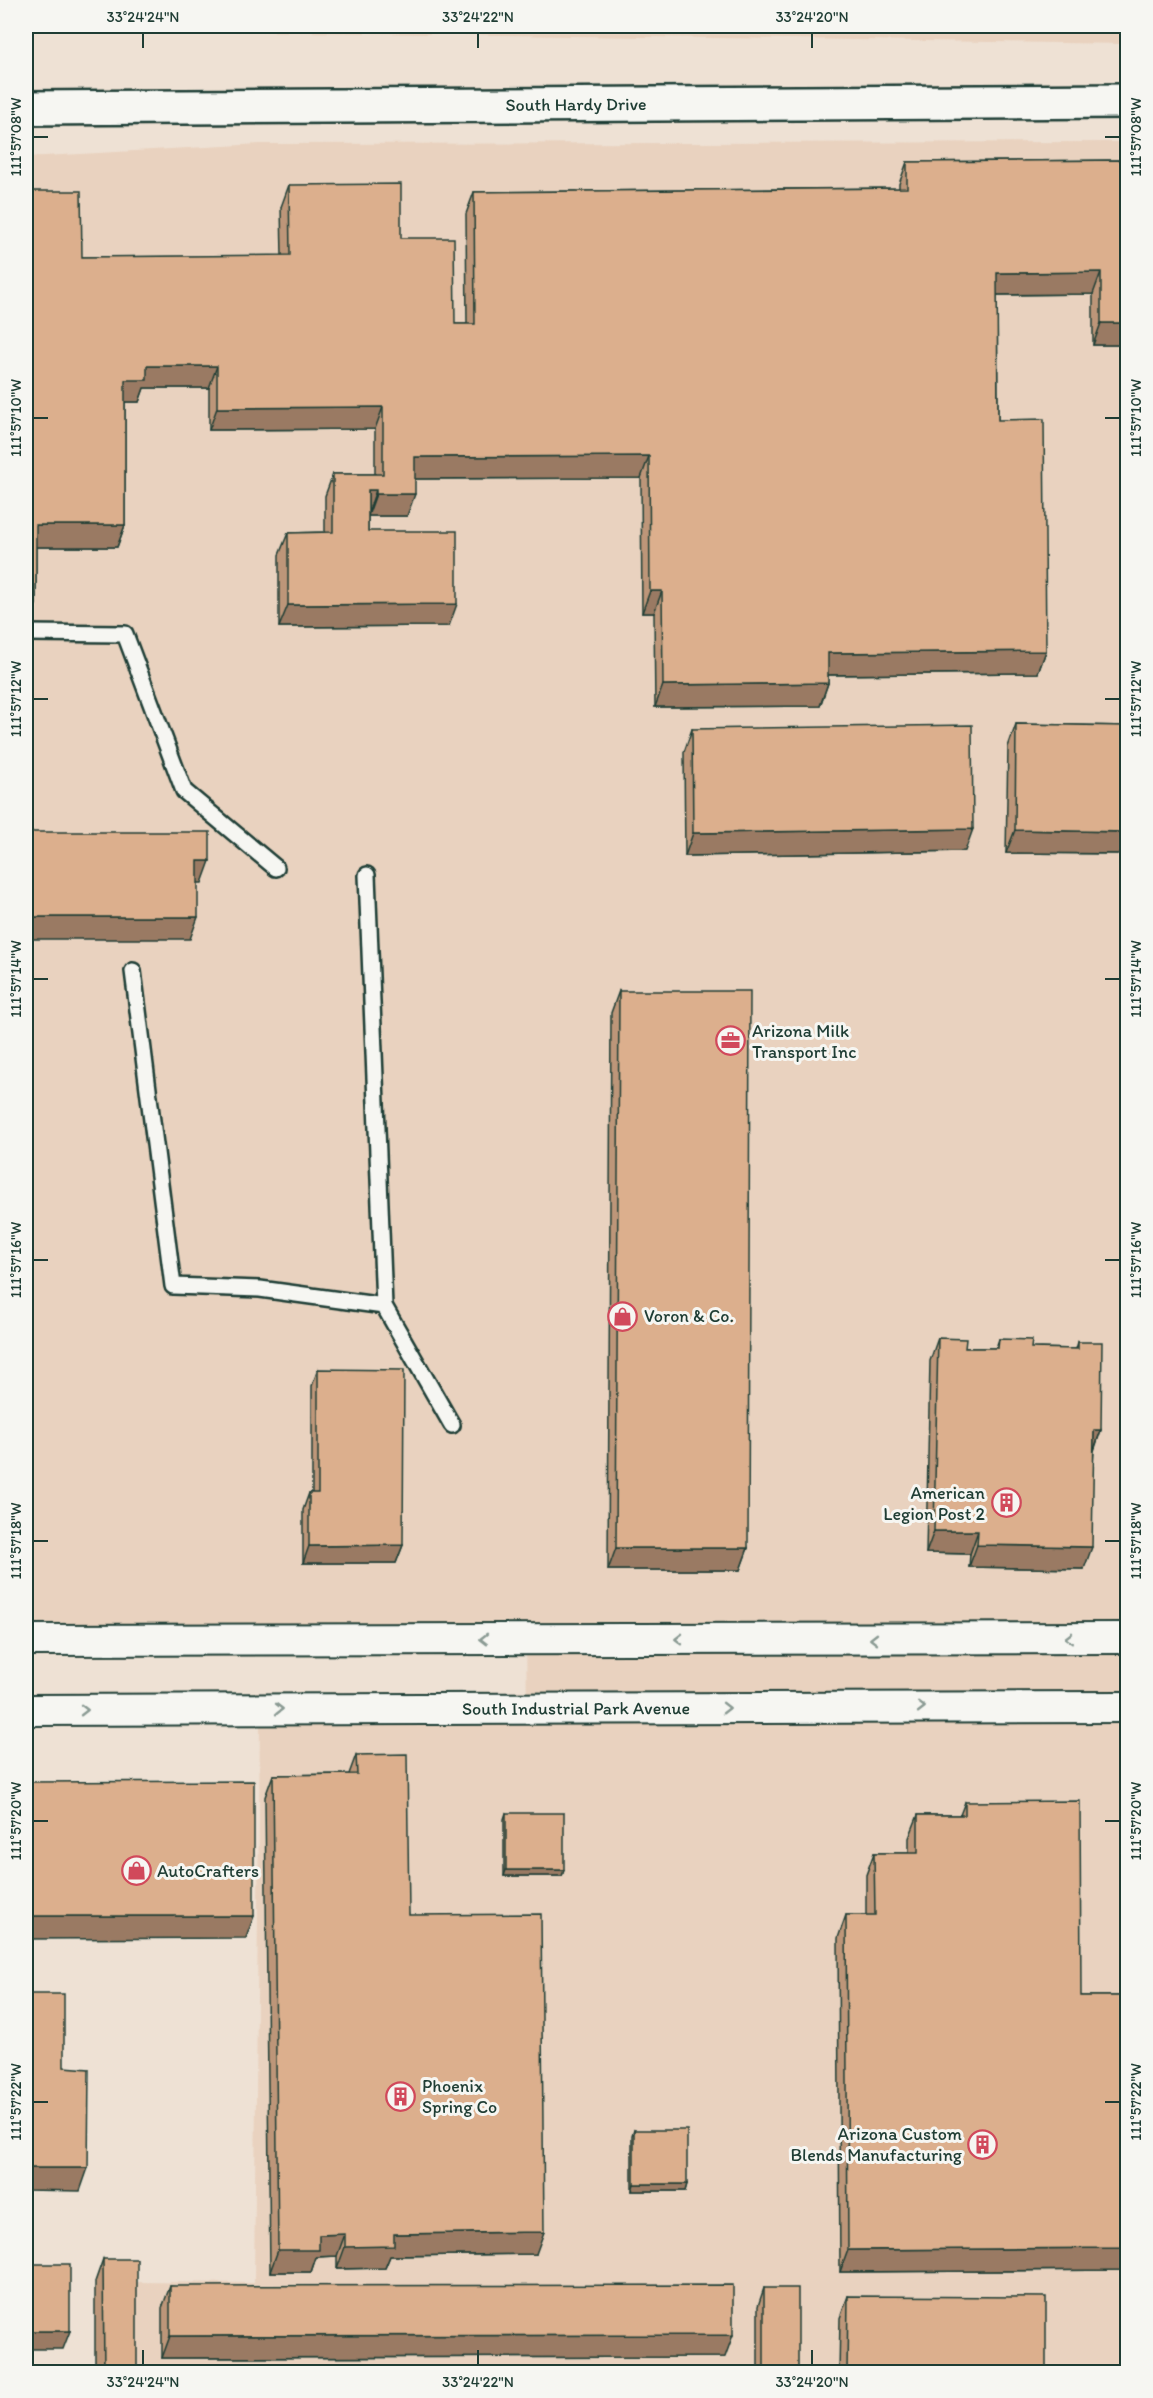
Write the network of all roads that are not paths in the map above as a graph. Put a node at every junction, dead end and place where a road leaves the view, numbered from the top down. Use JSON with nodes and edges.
{"nodes":[{"id":1,"x":1128,"y":101,"type":"edge"},
{"id":2,"x":26,"y":108,"type":"edge"},
{"id":3,"x":26,"y":633,"type":"edge"},
{"id":4,"x":276,"y":868,"type":"dead end"},
{"id":5,"x":367,"y":875,"type":"dead end"},
{"id":6,"x":133,"y":971,"type":"dead end"},
{"id":7,"x":384,"y":1306,"type":"junction"},
{"id":8,"x":452,"y":1425,"type":"dead end"},
{"id":9,"x":1128,"y":1638,"type":"edge"},
{"id":10,"x":26,"y":1640,"type":"edge"},
{"id":11,"x":1128,"y":1707,"type":"edge"},
{"id":12,"x":26,"y":1710,"type":"edge"}],
"edges":[{"from":1,"to":2,"type":"street","name":"South Hardy Drive"},
{"from":3,"to":4,"type":"lane"},
{"from":5,"to":7,"type":"lane"},
{"from":6,"to":7,"type":"lane"},
{"from":7,"to":8,"type":"lane"},
{"from":9,"to":10,"type":"street","one_way":true},
{"from":12,"to":11,"type":"street","name":"South Industrial Park Avenue","one_way":true}]}
